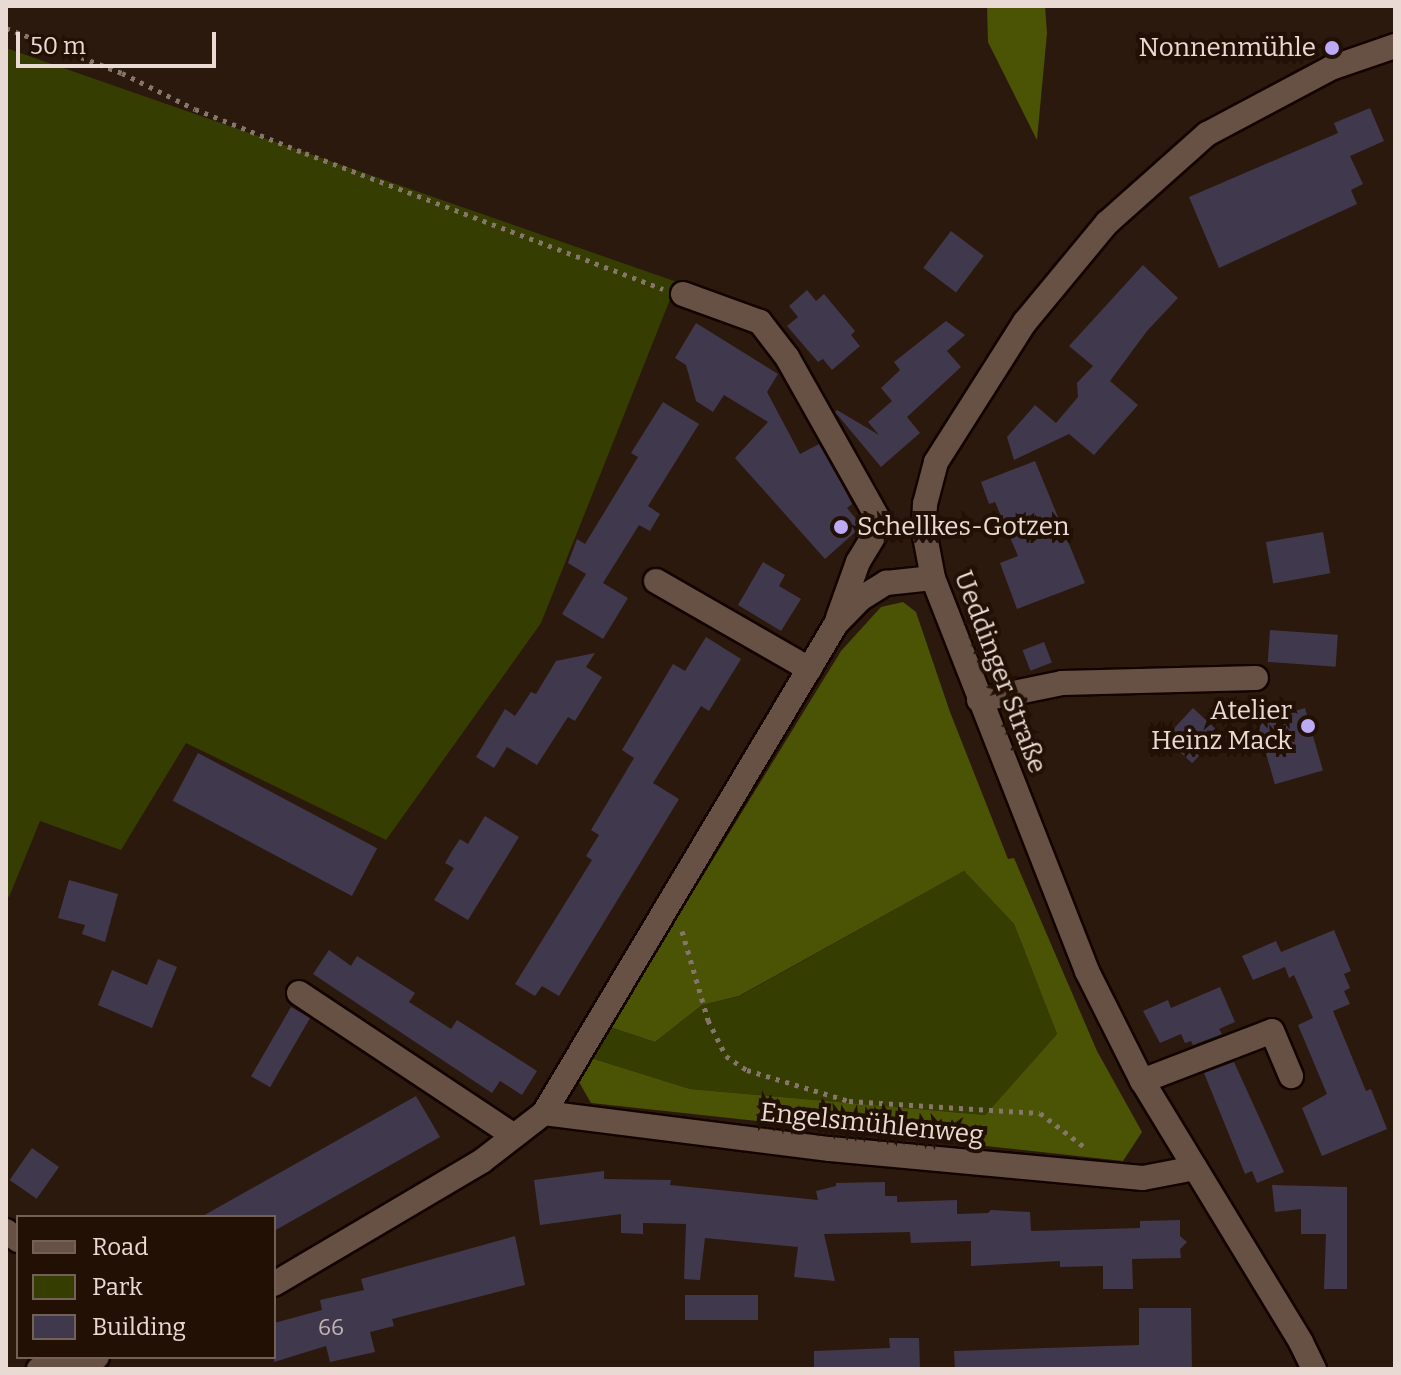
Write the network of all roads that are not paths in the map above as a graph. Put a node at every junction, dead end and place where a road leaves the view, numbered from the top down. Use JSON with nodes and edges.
{"nodes":[{"id":1,"x":1395,"y":46,"type":"edge"},
{"id":2,"x":683,"y":294,"type":"road end"},
{"id":3,"x":933,"y":578,"type":"junction"},
{"id":4,"x":656,"y":581,"type":"dead end"},
{"id":5,"x":836,"y":624,"type":"junction"},
{"id":6,"x":809,"y":669,"type":"junction"},
{"id":7,"x":1256,"y":678,"type":"dead end"},
{"id":8,"x":979,"y":700,"type":"junction"},
{"id":9,"x":299,"y":993,"type":"dead end"},
{"id":10,"x":1291,"y":1076,"type":"dead end"},
{"id":11,"x":1142,"y":1081,"type":"junction"},
{"id":12,"x":544,"y":1113,"type":"junction"},
{"id":13,"x":514,"y":1136,"type":"junction"},
{"id":14,"x":1195,"y":1168,"type":"junction"},
{"id":15,"x":276,"y":1283,"type":"edge"},
{"id":16,"x":87,"y":1359,"type":"edge"},
{"id":17,"x":39,"y":1369,"type":"edge"},
{"id":18,"x":1314,"y":1369,"type":"edge"}],
"edges":[{"from":1,"to":3,"type":"street","name":"Ueddinger Straße"},
{"from":2,"to":5,"type":"street"},
{"from":3,"to":5,"type":"street"},
{"from":3,"to":8,"type":"street","name":"Ueddinger Straße"},
{"from":4,"to":6,"type":"street"},
{"from":5,"to":6,"type":"street"},
{"from":6,"to":12,"type":"street"},
{"from":7,"to":8,"type":"street"},
{"from":8,"to":11,"type":"street","name":"Ueddinger Straße"},
{"from":9,"to":13,"type":"street"},
{"from":10,"to":11,"type":"street"},
{"from":11,"to":14,"type":"street","name":"Ueddinger Straße"},
{"from":12,"to":13,"type":"street"},
{"from":12,"to":14,"type":"street","name":"Engelsmühlenweg"},
{"from":13,"to":15,"type":"street"},
{"from":14,"to":18,"type":"street","name":"Ueddinger Straße"},
{"from":16,"to":17,"type":"street"}]}
